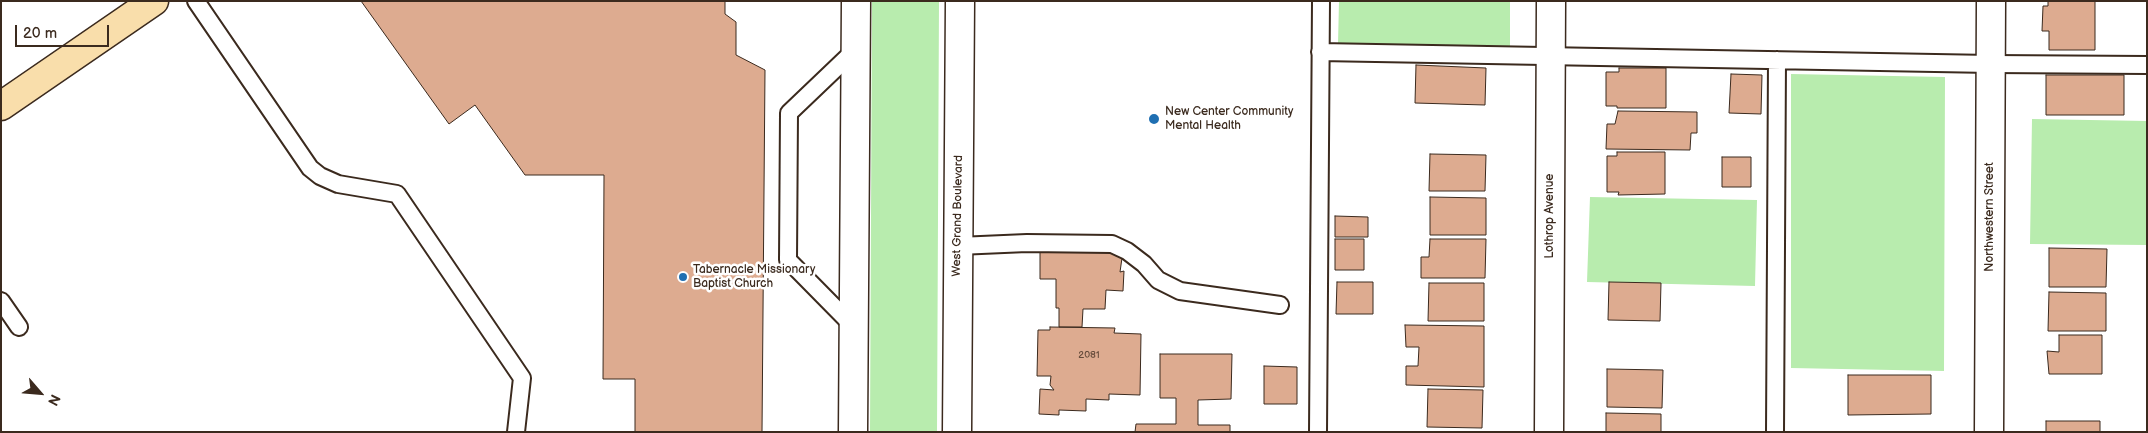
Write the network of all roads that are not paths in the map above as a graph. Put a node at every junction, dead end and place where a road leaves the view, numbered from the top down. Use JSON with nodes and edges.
{"nodes":[{"id":1,"x":154,"y":1,"type":"edge"},
{"id":2,"x":196,"y":1,"type":"edge"},
{"id":3,"x":856,"y":1,"type":"edge"},
{"id":4,"x":960,"y":1,"type":"edge"},
{"id":5,"x":1320,"y":1,"type":"edge"},
{"id":6,"x":1551,"y":1,"type":"edge"},
{"id":7,"x":1992,"y":1,"type":"edge"},
{"id":8,"x":855,"y":50,"type":"junction"},
{"id":9,"x":1320,"y":52,"type":"junction"},
{"id":10,"x":1551,"y":56,"type":"junction"},
{"id":11,"x":1777,"y":60,"type":"junction"},
{"id":12,"x":1991,"y":64,"type":"junction"},
{"id":13,"x":2147,"y":65,"type":"edge"},
{"id":14,"x":1,"y":106,"type":"edge"},
{"id":15,"x":958,"y":246,"type":"junction"},
{"id":16,"x":1,"y":301,"type":"edge"},
{"id":17,"x":1280,"y":305,"type":"dead end"},
{"id":18,"x":19,"y":327,"type":"dead end"},
{"id":19,"x":854,"y":327,"type":"junction"},
{"id":20,"x":516,"y":432,"type":"edge"},
{"id":21,"x":853,"y":432,"type":"edge"},
{"id":22,"x":957,"y":432,"type":"edge"},
{"id":23,"x":1318,"y":432,"type":"edge"},
{"id":24,"x":1550,"y":432,"type":"edge"},
{"id":25,"x":1774,"y":432,"type":"edge"},
{"id":26,"x":1988,"y":432,"type":"edge"}],
"edges":[{"from":1,"to":14,"type":"main road"},
{"from":2,"to":20,"type":"lane"},
{"from":3,"to":8,"type":"main road"},
{"from":4,"to":15,"type":"main road","name":"West Grand Boulevard"},
{"from":5,"to":9,"type":"lane"},
{"from":6,"to":10,"type":"main road","name":"Lothrop Avenue"},
{"from":7,"to":12,"type":"main road","name":"Northwestern Street"},
{"from":8,"to":19,"type":"main road"},
{"from":8,"to":19,"type":"lane"},
{"from":9,"to":10,"type":"lane"},
{"from":9,"to":23,"type":"lane"},
{"from":10,"to":11,"type":"lane"},
{"from":10,"to":24,"type":"main road","name":"Lothrop Avenue"},
{"from":11,"to":12,"type":"lane"},
{"from":11,"to":25,"type":"lane"},
{"from":12,"to":13,"type":"lane"},
{"from":12,"to":26,"type":"main road","name":"Northwestern Street"},
{"from":15,"to":17,"type":"lane"},
{"from":15,"to":22,"type":"main road","name":"West Grand Boulevard"},
{"from":16,"to":18,"type":"lane"},
{"from":19,"to":21,"type":"main road"}]}
